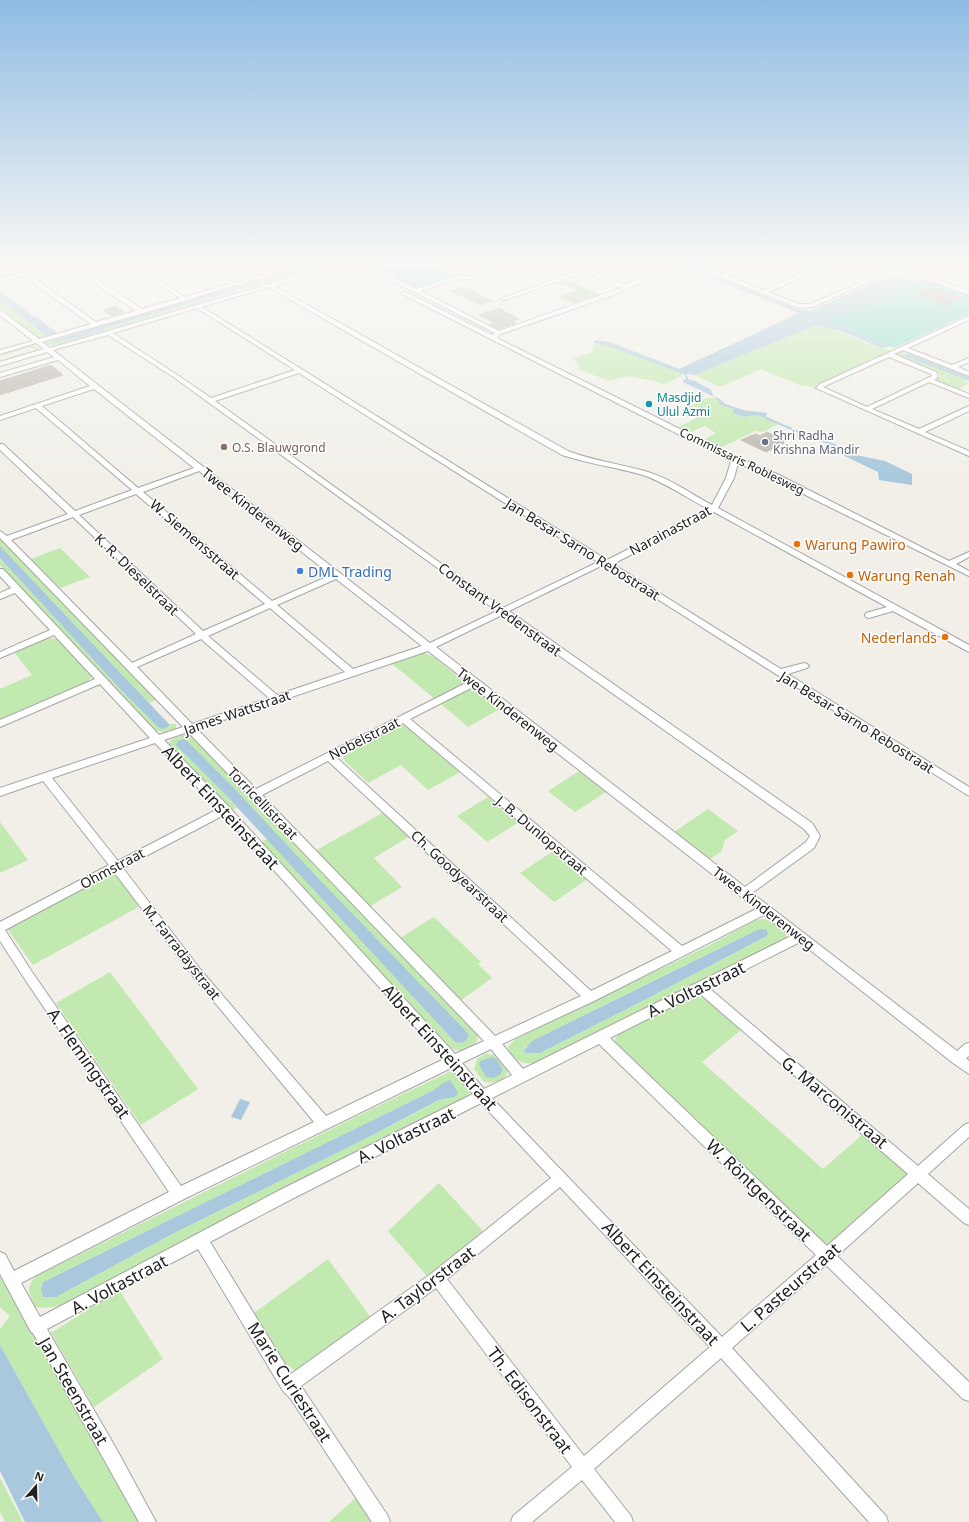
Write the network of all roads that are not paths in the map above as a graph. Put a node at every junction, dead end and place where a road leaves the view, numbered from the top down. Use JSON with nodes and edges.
{"nodes":[{"id":1,"x":32,"y":336,"type":"edge"},
{"id":2,"x":57,"y":336,"type":"edge"},
{"id":3,"x":95,"y":336,"type":"edge"},
{"id":4,"x":114,"y":336,"type":"edge"},
{"id":5,"x":244,"y":336,"type":"edge"},
{"id":6,"x":358,"y":336,"type":"edge"},
{"id":7,"x":489,"y":336,"type":"edge"},
{"id":8,"x":495,"y":336,"type":"edge"},
{"id":9,"x":931,"y":336,"type":"edge"},
{"id":10,"x":493,"y":338,"type":"junction"},
{"id":11,"x":39,"y":341,"type":"junction"},
{"id":12,"x":903,"y":348,"type":"junction"},
{"id":13,"x":48,"y":350,"type":"junction"},
{"id":14,"x":0,"y":352,"type":"edge"},
{"id":15,"x":888,"y":354,"type":"junction"},
{"id":16,"x":59,"y":358,"type":"junction"},
{"id":17,"x":969,"y":360,"type":"edge"},
{"id":18,"x":0,"y":364,"type":"edge"},
{"id":19,"x":953,"y":367,"type":"junction"},
{"id":20,"x":299,"y":371,"type":"junction"},
{"id":21,"x":969,"y":374,"type":"edge"},
{"id":22,"x":0,"y":375,"type":"edge"},
{"id":23,"x":929,"y":380,"type":"junction"},
{"id":24,"x":96,"y":386,"type":"junction"},
{"id":25,"x":969,"y":396,"type":"edge"},
{"id":26,"x":209,"y":401,"type":"junction"},
{"id":27,"x":37,"y":406,"type":"junction"},
{"id":28,"x":969,"y":408,"type":"edge"},
{"id":29,"x":867,"y":409,"type":"junction"},
{"id":30,"x":0,"y":418,"type":"edge"},
{"id":31,"x":919,"y":432,"type":"junction"},
{"id":32,"x":0,"y":446,"type":"edge"},
{"id":33,"x":969,"y":454,"type":"edge"},
{"id":34,"x":735,"y":460,"type":"junction"},
{"id":35,"x":200,"y":468,"type":"junction"},
{"id":36,"x":138,"y":490,"type":"junction"},
{"id":37,"x":713,"y":510,"type":"junction"},
{"id":38,"x":74,"y":514,"type":"junction"},
{"id":39,"x":3,"y":536,"type":"edge"},
{"id":40,"x":969,"y":554,"type":"edge"},
{"id":41,"x":606,"y":564,"type":"junction"},
{"id":42,"x":950,"y":564,"type":"junction"},
{"id":43,"x":0,"y":571,"type":"edge"},
{"id":44,"x":969,"y":574,"type":"edge"},
{"id":45,"x":337,"y":575,"type":"junction"},
{"id":46,"x":17,"y":589,"type":"junction"},
{"id":47,"x":0,"y":596,"type":"edge"},
{"id":48,"x":272,"y":605,"type":"junction"},
{"id":49,"x":894,"y":608,"type":"junction"},
{"id":50,"x":504,"y":612,"type":"junction"},
{"id":51,"x":868,"y":615,"type":"dead end"},
{"id":52,"x":55,"y":631,"type":"junction"},
{"id":53,"x":202,"y":636,"type":"junction"},
{"id":54,"x":429,"y":647,"type":"junction"},
{"id":55,"x":969,"y":649,"type":"edge"},
{"id":56,"x":0,"y":655,"type":"edge"},
{"id":57,"x":804,"y":666,"type":"dead end"},
{"id":58,"x":130,"y":667,"type":"junction"},
{"id":59,"x":352,"y":672,"type":"junction"},
{"id":60,"x":780,"y":673,"type":"junction"},
{"id":61,"x":100,"y":680,"type":"junction"},
{"id":62,"x":473,"y":683,"type":"junction"},
{"id":63,"x":276,"y":699,"type":"junction"},
{"id":64,"x":403,"y":718,"type":"junction"},
{"id":65,"x":0,"y":724,"type":"edge"},
{"id":66,"x":190,"y":728,"type":"junction"},
{"id":67,"x":158,"y":739,"type":"junction"},
{"id":68,"x":329,"y":756,"type":"junction"},
{"id":69,"x":45,"y":777,"type":"junction"},
{"id":70,"x":0,"y":792,"type":"edge"},
{"id":71,"x":969,"y":792,"type":"edge"},
{"id":72,"x":255,"y":794,"type":"junction"},
{"id":73,"x":224,"y":810,"type":"junction"},
{"id":74,"x":115,"y":866,"type":"junction"},
{"id":75,"x":744,"y":892,"type":"junction"},
{"id":76,"x":766,"y":909,"type":"junction"},
{"id":77,"x":0,"y":927,"type":"edge"},
{"id":78,"x":0,"y":931,"type":"edge"},
{"id":79,"x":800,"y":937,"type":"junction"},
{"id":80,"x":680,"y":951,"type":"junction"},
{"id":81,"x":700,"y":987,"type":"junction"},
{"id":82,"x":590,"y":997,"type":"junction"},
{"id":83,"x":600,"y":1037,"type":"junction"},
{"id":84,"x":494,"y":1043,"type":"junction"},
{"id":85,"x":969,"y":1048,"type":"edge"},
{"id":86,"x":957,"y":1059,"type":"junction"},
{"id":87,"x":453,"y":1061,"type":"junction"},
{"id":88,"x":969,"y":1068,"type":"edge"},
{"id":89,"x":522,"y":1077,"type":"junction"},
{"id":90,"x":483,"y":1097,"type":"junction"},
{"id":91,"x":324,"y":1124,"type":"junction"},
{"id":92,"x":969,"y":1129,"type":"edge"},
{"id":93,"x":919,"y":1174,"type":"junction"},
{"id":94,"x":562,"y":1178,"type":"junction"},
{"id":95,"x":179,"y":1194,"type":"junction"},
{"id":96,"x":969,"y":1218,"type":"edge"},
{"id":97,"x":200,"y":1241,"type":"junction"},
{"id":98,"x":827,"y":1255,"type":"junction"},
{"id":99,"x":0,"y":1259,"type":"edge"},
{"id":100,"x":437,"y":1278,"type":"junction"},
{"id":101,"x":11,"y":1280,"type":"junction"},
{"id":102,"x":36,"y":1328,"type":"junction"},
{"id":103,"x":721,"y":1347,"type":"junction"},
{"id":104,"x":289,"y":1385,"type":"junction"},
{"id":105,"x":969,"y":1393,"type":"edge"},
{"id":106,"x":582,"y":1468,"type":"junction"},
{"id":107,"x":148,"y":1522,"type":"edge"},
{"id":108,"x":382,"y":1522,"type":"edge"},
{"id":109,"x":518,"y":1522,"type":"edge"},
{"id":110,"x":625,"y":1522,"type":"edge"},
{"id":111,"x":880,"y":1522,"type":"edge"}],
"edges":[{"from":1,"to":11,"type":"street","name":"Twee Kinderenweg"},
{"from":2,"to":11,"type":"street"},
{"from":3,"to":13,"type":"street"},
{"from":4,"to":26,"type":"street","name":"Constant Vredenstraat"},
{"from":5,"to":20,"type":"street","name":"Jan Besar Sarno Rebostraat"},
{"from":6,"to":37,"type":"street"},
{"from":7,"to":10,"type":"street","name":"Commissaris Roblesweg"},
{"from":8,"to":10,"type":"street"},
{"from":9,"to":12,"type":"street"},
{"from":10,"to":34,"type":"street","name":"Commissaris Roblesweg"},
{"from":11,"to":13,"type":"street","name":"Twee Kinderenweg"},
{"from":11,"to":14,"type":"street"},
{"from":12,"to":15,"type":"street"},
{"from":12,"to":19,"type":"street"},
{"from":13,"to":16,"type":"street","name":"Twee Kinderenweg"},
{"from":13,"to":18,"type":"street"},
{"from":15,"to":23,"type":"street"},
{"from":15,"to":29,"type":"street"},
{"from":16,"to":22,"type":"street"},
{"from":16,"to":24,"type":"street","name":"Twee Kinderenweg"},
{"from":17,"to":19,"type":"street"},
{"from":19,"to":21,"type":"street"},
{"from":20,"to":26,"type":"street"},
{"from":20,"to":41,"type":"street","name":"Jan Besar Sarno Rebostraat"},
{"from":23,"to":25,"type":"street"},
{"from":23,"to":29,"type":"street"},
{"from":24,"to":27,"type":"street"},
{"from":24,"to":35,"type":"street","name":"Twee Kinderenweg"},
{"from":26,"to":50,"type":"street","name":"Constant Vredenstraat"},
{"from":27,"to":30,"type":"street"},
{"from":27,"to":36,"type":"street","name":"W. Siemensstraat"},
{"from":28,"to":31,"type":"street"},
{"from":29,"to":31,"type":"street"},
{"from":31,"to":33,"type":"street"},
{"from":32,"to":38,"type":"street","name":"K. R. Dieselstraat"},
{"from":34,"to":37,"type":"street","name":"Narainastraat"},
{"from":34,"to":42,"type":"street","name":"Commissaris Roblesweg"},
{"from":35,"to":36,"type":"street"},
{"from":35,"to":45,"type":"street","name":"Twee Kinderenweg"},
{"from":36,"to":38,"type":"street"},
{"from":36,"to":48,"type":"street","name":"W. Siemensstraat"},
{"from":37,"to":41,"type":"street","name":"Narainastraat"},
{"from":37,"to":49,"type":"street"},
{"from":38,"to":39,"type":"street"},
{"from":38,"to":53,"type":"street","name":"K. R. Dieselstraat"},
{"from":39,"to":58,"type":"street","name":"Torricellistraat"},
{"from":40,"to":42,"type":"street"},
{"from":41,"to":50,"type":"street","name":"Narainastraat"},
{"from":41,"to":60,"type":"street","name":"Jan Besar Sarno Rebostraat"},
{"from":42,"to":44,"type":"street","name":"Commissaris Roblesweg"},
{"from":43,"to":46,"type":"street","name":"Albert Einsteinstraat"},
{"from":45,"to":48,"type":"street"},
{"from":45,"to":54,"type":"street","name":"Twee Kinderenweg"},
{"from":46,"to":47,"type":"street"},
{"from":46,"to":52,"type":"street","name":"Albert Einsteinstraat"},
{"from":48,"to":53,"type":"street"},
{"from":48,"to":59,"type":"street","name":"W. Siemensstraat"},
{"from":49,"to":51,"type":"street"},
{"from":49,"to":55,"type":"street"},
{"from":50,"to":54,"type":"street","name":"Narainastraat"},
{"from":50,"to":75,"type":"street","name":"Constant Vredenstraat"},
{"from":52,"to":56,"type":"street"},
{"from":52,"to":61,"type":"street","name":"Albert Einsteinstraat"},
{"from":53,"to":58,"type":"street"},
{"from":53,"to":63,"type":"street","name":"K. R. Dieselstraat"},
{"from":54,"to":59,"type":"street","name":"James Wattstraat"},
{"from":54,"to":62,"type":"street","name":"Twee Kinderenweg"},
{"from":57,"to":60,"type":"street"},
{"from":58,"to":66,"type":"street","name":"Torricellistraat"},
{"from":59,"to":63,"type":"street","name":"James Wattstraat"},
{"from":60,"to":71,"type":"street","name":"Jan Besar Sarno Rebostraat"},
{"from":61,"to":65,"type":"street"},
{"from":61,"to":67,"type":"street","name":"Albert Einsteinstraat"},
{"from":62,"to":64,"type":"street","name":"Nobelstraat"},
{"from":62,"to":75,"type":"street","name":"Twee Kinderenweg"},
{"from":63,"to":66,"type":"street","name":"James Wattstraat"},
{"from":64,"to":68,"type":"street","name":"Nobelstraat"},
{"from":64,"to":80,"type":"street","name":"J. B. Dunlopstraat"},
{"from":66,"to":67,"type":"street","name":"James Wattstraat"},
{"from":66,"to":72,"type":"street","name":"Torricellistraat"},
{"from":67,"to":69,"type":"street","name":"James Wattstraat"},
{"from":67,"to":73,"type":"street","name":"Albert Einsteinstraat"},
{"from":68,"to":72,"type":"street","name":"Nobelstraat"},
{"from":68,"to":82,"type":"street","name":"Ch. Goodyearstraat"},
{"from":69,"to":70,"type":"street","name":"James Wattstraat"},
{"from":69,"to":74,"type":"street","name":"M. Farradaystraat"},
{"from":72,"to":84,"type":"street","name":"Torricellistraat"},
{"from":73,"to":74,"type":"street","name":"Ohmstraat"},
{"from":73,"to":87,"type":"street","name":"Albert Einsteinstraat"},
{"from":74,"to":77,"type":"street","name":"Ohmstraat"},
{"from":74,"to":91,"type":"street","name":"M. Farradaystraat"},
{"from":75,"to":76,"type":"street","name":"Twee Kinderenweg"},
{"from":76,"to":79,"type":"street","name":"Twee Kinderenweg"},
{"from":76,"to":80,"type":"street"},
{"from":78,"to":95,"type":"street","name":"A. Flemingstraat"},
{"from":79,"to":81,"type":"street","name":"A. Voltastraat"},
{"from":79,"to":86,"type":"street","name":"Twee Kinderenweg"},
{"from":80,"to":82,"type":"street"},
{"from":81,"to":83,"type":"street","name":"A. Voltastraat"},
{"from":81,"to":93,"type":"street","name":"G. Marconistraat"},
{"from":82,"to":84,"type":"street"},
{"from":83,"to":89,"type":"street","name":"A. Voltastraat"},
{"from":83,"to":98,"type":"street","name":"W. Röntgenstraat"},
{"from":84,"to":87,"type":"street"},
{"from":84,"to":89,"type":"street","name":"Torricellistraat"},
{"from":85,"to":86,"type":"street"},
{"from":86,"to":88,"type":"street","name":"Twee Kinderenweg"},
{"from":87,"to":90,"type":"street","name":"Albert Einsteinstraat"},
{"from":87,"to":91,"type":"street"},
{"from":89,"to":90,"type":"street","name":"A. Voltastraat"},
{"from":90,"to":94,"type":"street","name":"Albert Einsteinstraat"},
{"from":90,"to":97,"type":"street","name":"A. Voltastraat"},
{"from":91,"to":95,"type":"street"},
{"from":92,"to":93,"type":"street","name":"L. Pasteurstraat"},
{"from":93,"to":96,"type":"street","name":"G. Marconistraat"},
{"from":93,"to":98,"type":"street","name":"L. Pasteurstraat"},
{"from":94,"to":100,"type":"street","name":"A. Taylorstraat"},
{"from":94,"to":103,"type":"street","name":"Albert Einsteinstraat"},
{"from":95,"to":101,"type":"street"},
{"from":97,"to":102,"type":"street","name":"A. Voltastraat"},
{"from":97,"to":104,"type":"street","name":"Marie Curiestraat"},
{"from":98,"to":103,"type":"street","name":"L. Pasteurstraat"},
{"from":98,"to":105,"type":"street","name":"W. Röntgenstraat"},
{"from":99,"to":101,"type":"street","name":"Jan Steenstraat"},
{"from":100,"to":104,"type":"street","name":"A. Taylorstraat"},
{"from":100,"to":106,"type":"street","name":"Th. Edisonstraat"},
{"from":101,"to":102,"type":"street","name":"Jan Steenstraat"},
{"from":102,"to":107,"type":"street","name":"Jan Steenstraat"},
{"from":103,"to":106,"type":"street","name":"L. Pasteurstraat"},
{"from":103,"to":111,"type":"street","name":"Albert Einsteinstraat"},
{"from":104,"to":108,"type":"street","name":"Marie Curiestraat"},
{"from":106,"to":109,"type":"street","name":"L. Pasteurstraat"},
{"from":106,"to":110,"type":"street","name":"Th. Edisonstraat"}]}
